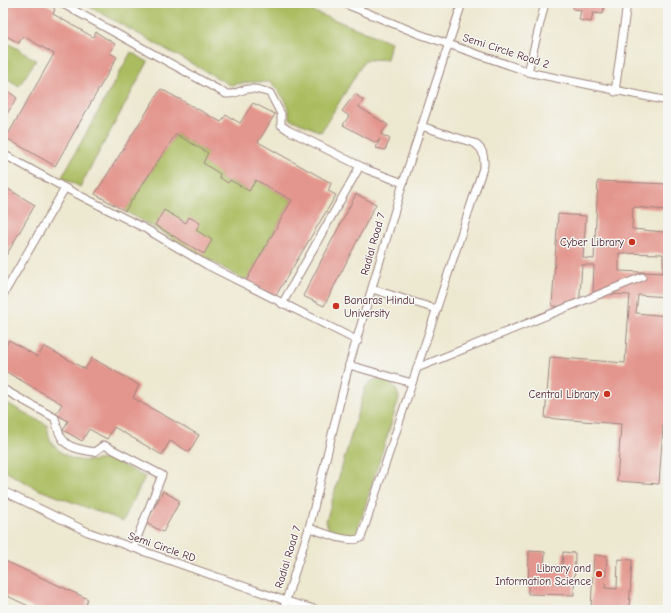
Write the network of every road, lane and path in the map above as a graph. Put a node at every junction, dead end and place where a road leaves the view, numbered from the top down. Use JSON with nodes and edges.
{"nodes":[{"id":1,"x":61,"y":3,"type":"edge"},
{"id":2,"x":343,"y":3,"type":"edge"},
{"id":3,"x":462,"y":3,"type":"edge"},
{"id":4,"x":545,"y":3,"type":"edge"},
{"id":5,"x":627,"y":3,"type":"edge"},
{"id":6,"x":449,"y":44,"type":"junction"},
{"id":7,"x":528,"y":72,"type":"junction"},
{"id":8,"x":616,"y":92,"type":"junction"},
{"id":9,"x":668,"y":101,"type":"edge"},
{"id":10,"x":421,"y":126,"type":"junction"},
{"id":11,"x":3,"y":154,"type":"edge"},
{"id":12,"x":360,"y":166,"type":"junction"},
{"id":13,"x":403,"y":183,"type":"junction"},
{"id":14,"x":66,"y":188,"type":"junction"},
{"id":15,"x":642,"y":277,"type":"dead end"},
{"id":16,"x":372,"y":289,"type":"junction"},
{"id":17,"x":3,"y":295,"type":"edge"},
{"id":18,"x":282,"y":304,"type":"junction"},
{"id":19,"x":436,"y":309,"type":"junction"},
{"id":20,"x":358,"y":341,"type":"junction"},
{"id":21,"x":349,"y":365,"type":"junction"},
{"id":22,"x":417,"y":368,"type":"junction"},
{"id":23,"x":412,"y":383,"type":"junction"},
{"id":24,"x":3,"y":389,"type":"edge"},
{"id":25,"x":3,"y":491,"type":"edge"},
{"id":26,"x":309,"y":528,"type":"junction"},
{"id":27,"x":133,"y":548,"type":"junction"},
{"id":28,"x":286,"y":601,"type":"junction"},
{"id":29,"x":282,"y":610,"type":"edge"},
{"id":30,"x":318,"y":610,"type":"edge"}],
"edges":[{"from":1,"to":12,"type":"lane"},
{"from":2,"to":6,"type":"lane","name":"Semi Circle Road 2"},
{"from":3,"to":6,"type":"lane","name":"Radial Road 7"},
{"from":4,"to":7,"type":"lane"},
{"from":5,"to":8,"type":"lane"},
{"from":6,"to":7,"type":"lane","name":"Semi Circle Road 2"},
{"from":6,"to":10,"type":"lane","name":"Radial Road 7"},
{"from":7,"to":8,"type":"lane","name":"Semi Circle Road 2"},
{"from":8,"to":9,"type":"lane","name":"Semi Circle Road 2"},
{"from":10,"to":13,"type":"lane","name":"Radial Road 7"},
{"from":10,"to":19,"type":"lane"},
{"from":11,"to":14,"type":"lane"},
{"from":12,"to":13,"type":"lane"},
{"from":12,"to":18,"type":"lane"},
{"from":13,"to":16,"type":"lane","name":"Radial Road 7"},
{"from":14,"to":17,"type":"lane"},
{"from":14,"to":18,"type":"lane"},
{"from":15,"to":22,"type":"lane"},
{"from":16,"to":19,"type":"lane"},
{"from":16,"to":20,"type":"lane","name":"Radial Road 7"},
{"from":18,"to":20,"type":"lane"},
{"from":19,"to":22,"type":"lane"},
{"from":20,"to":21,"type":"lane","name":"Radial Road 7"},
{"from":21,"to":23,"type":"lane"},
{"from":21,"to":26,"type":"lane","name":"Radial Road 7"},
{"from":22,"to":23,"type":"lane"},
{"from":23,"to":26,"type":"lane"},
{"from":24,"to":27,"type":"lane"},
{"from":25,"to":27,"type":"lane","name":"Semi Circle RD"},
{"from":26,"to":28,"type":"lane","name":"Radial Road 7"},
{"from":27,"to":28,"type":"lane","name":"Semi Circle RD"},
{"from":28,"to":29,"type":"lane","name":"Radial Road 7"},
{"from":28,"to":30,"type":"lane","name":"Semi Circle RD"}]}
